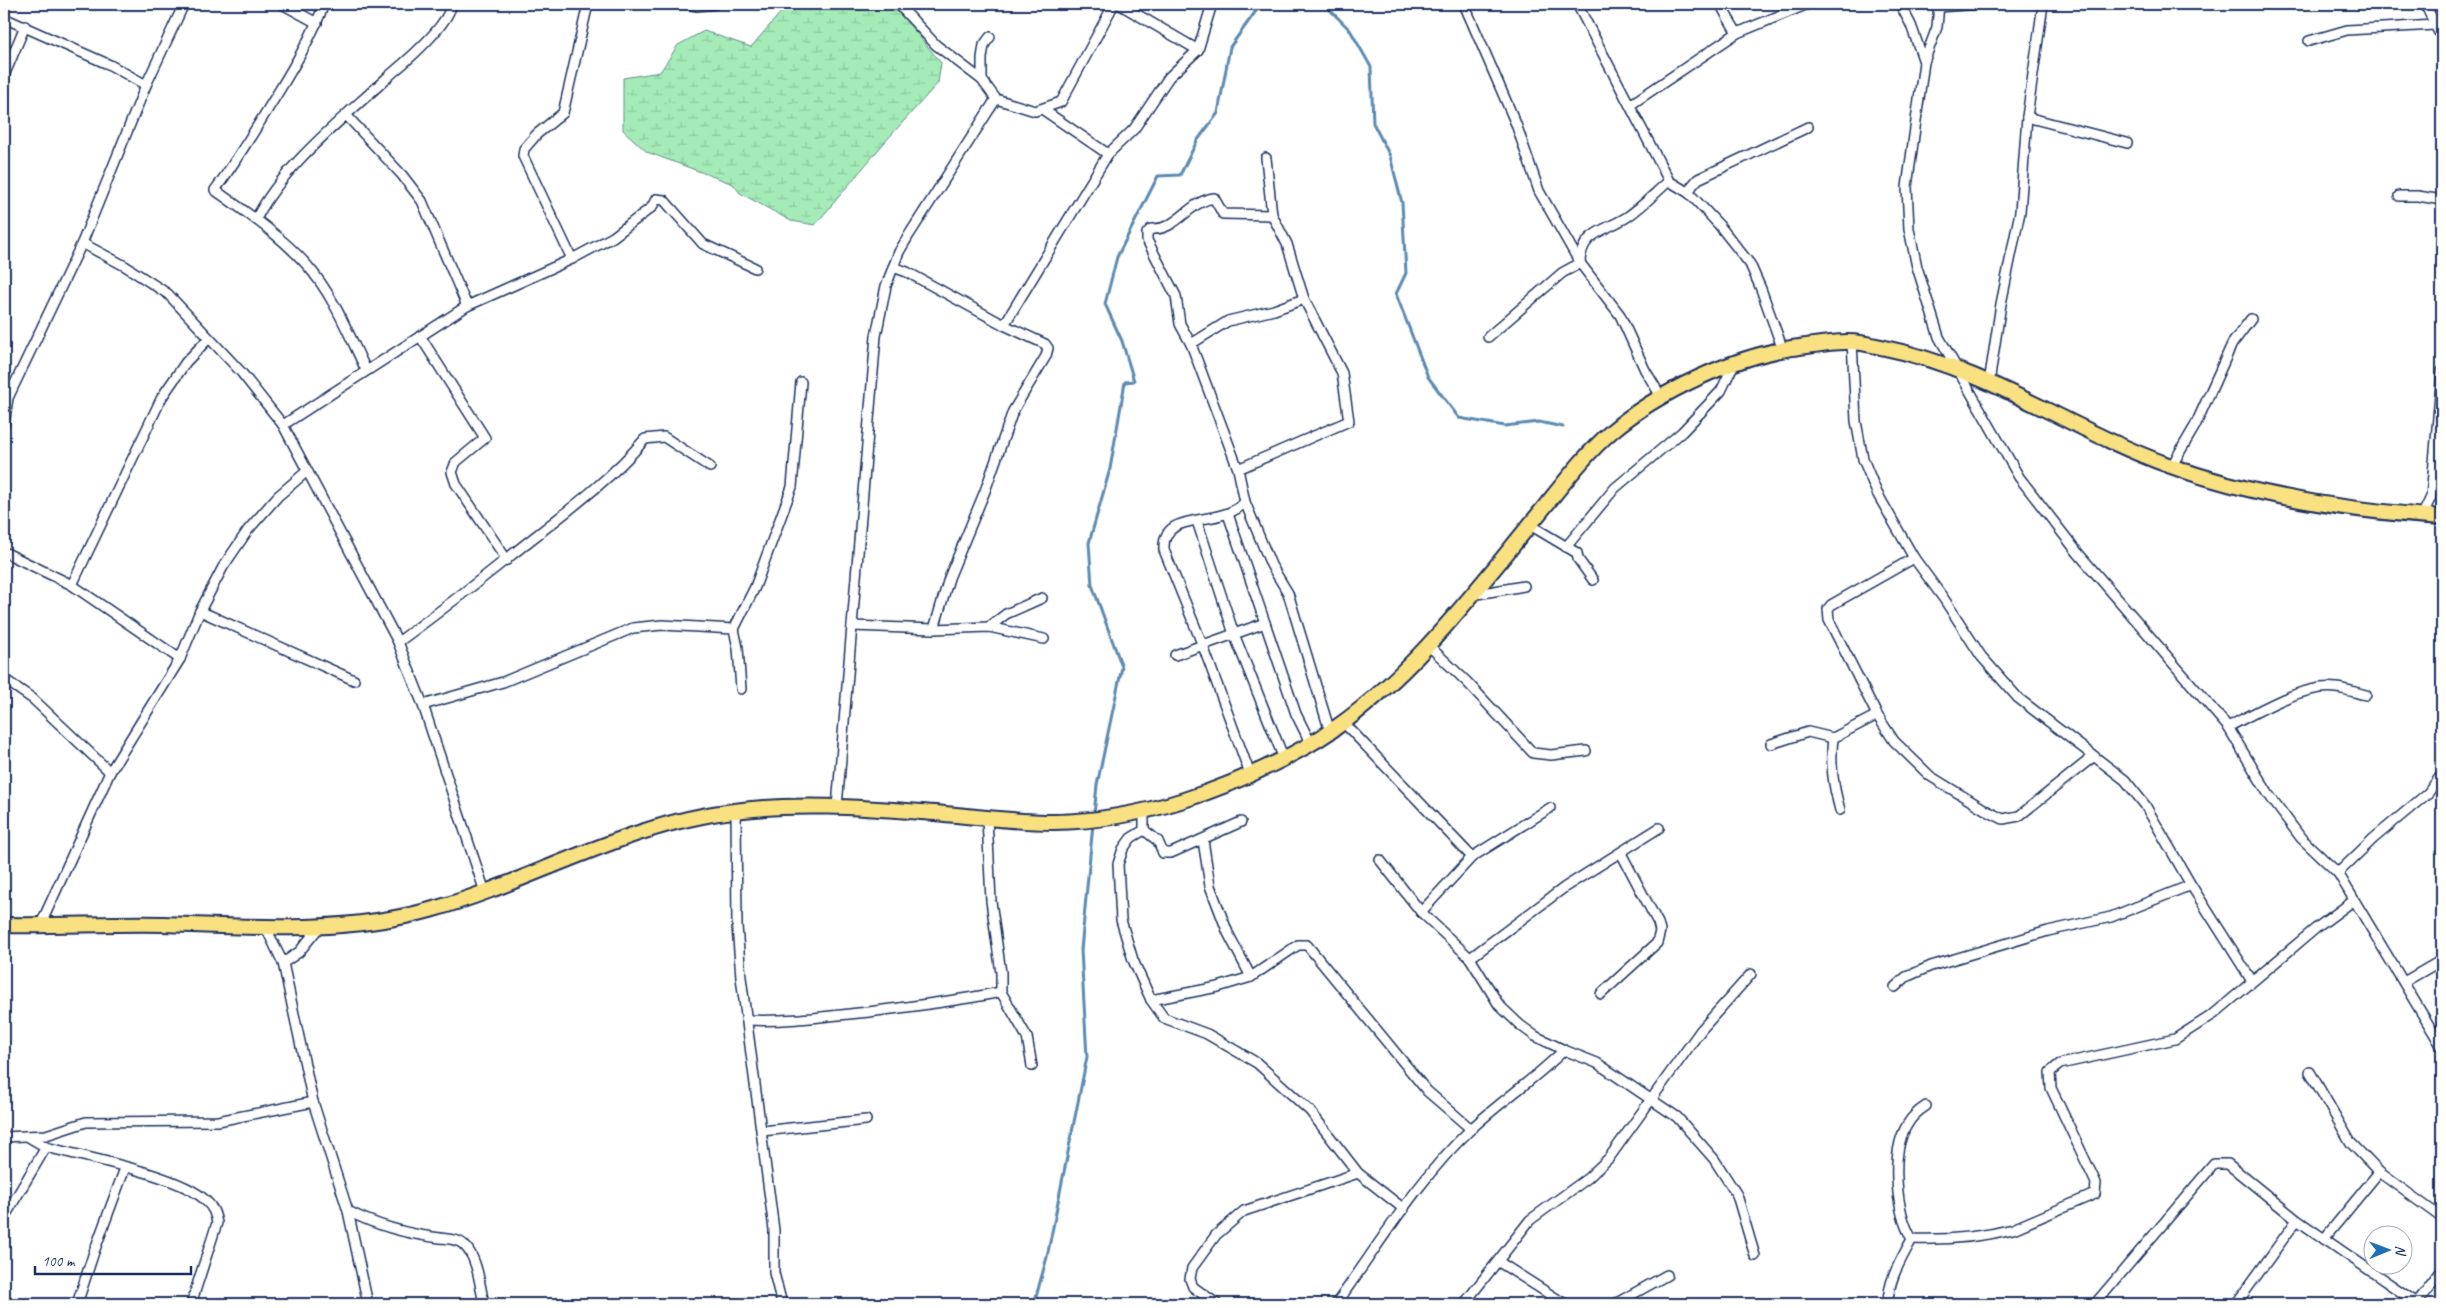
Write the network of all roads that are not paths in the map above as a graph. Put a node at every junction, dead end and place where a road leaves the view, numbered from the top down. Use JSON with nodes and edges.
{"nodes":[{"id":1,"x":184,"y":4,"type":"edge"},
{"id":2,"x":282,"y":4,"type":"edge"},
{"id":3,"x":324,"y":4,"type":"edge"},
{"id":4,"x":452,"y":4,"type":"edge"},
{"id":5,"x":588,"y":4,"type":"edge"},
{"id":6,"x":688,"y":4,"type":"edge"},
{"id":7,"x":715,"y":4,"type":"edge"},
{"id":8,"x":898,"y":4,"type":"edge"},
{"id":9,"x":1114,"y":4,"type":"edge"},
{"id":10,"x":1119,"y":4,"type":"edge"},
{"id":11,"x":1212,"y":4,"type":"edge"},
{"id":12,"x":1464,"y":4,"type":"edge"},
{"id":13,"x":1577,"y":4,"type":"edge"},
{"id":14,"x":1720,"y":4,"type":"edge"},
{"id":15,"x":1808,"y":4,"type":"edge"},
{"id":16,"x":1900,"y":4,"type":"edge"},
{"id":17,"x":1978,"y":4,"type":"edge"},
{"id":18,"x":2042,"y":4,"type":"edge"},
{"id":19,"x":2425,"y":4,"type":"edge"},
{"id":20,"x":1939,"y":5,"type":"edge"},
{"id":21,"x":4,"y":18,"type":"edge"},
{"id":22,"x":317,"y":23,"type":"junction"},
{"id":23,"x":2435,"y":24,"type":"junction"},
{"id":24,"x":25,"y":26,"type":"junction"},
{"id":25,"x":1737,"y":33,"type":"junction"},
{"id":26,"x":990,"y":37,"type":"dead end"},
{"id":27,"x":2442,"y":39,"type":"edge"},
{"id":28,"x":2309,"y":41,"type":"dead end"},
{"id":29,"x":1198,"y":50,"type":"junction"},
{"id":30,"x":1924,"y":62,"type":"junction"},
{"id":31,"x":4,"y":76,"type":"edge"},
{"id":32,"x":982,"y":80,"type":"junction"},
{"id":33,"x":146,"y":85,"type":"junction"},
{"id":34,"x":996,"y":99,"type":"junction"},
{"id":35,"x":1630,"y":105,"type":"junction"},
{"id":36,"x":1042,"y":109,"type":"junction"},
{"id":37,"x":346,"y":116,"type":"junction"},
{"id":38,"x":2027,"y":117,"type":"junction"},
{"id":39,"x":1808,"y":127,"type":"dead end"},
{"id":40,"x":2127,"y":143,"type":"dead end"},
{"id":41,"x":1108,"y":154,"type":"junction"},
{"id":42,"x":1266,"y":158,"type":"dead end"},
{"id":43,"x":1669,"y":181,"type":"junction"},
{"id":44,"x":1689,"y":193,"type":"junction"},
{"id":45,"x":2399,"y":196,"type":"dead end"},
{"id":46,"x":2442,"y":200,"type":"edge"},
{"id":47,"x":1272,"y":215,"type":"junction"},
{"id":48,"x":256,"y":219,"type":"junction"},
{"id":49,"x":82,"y":243,"type":"junction"},
{"id":50,"x":572,"y":259,"type":"junction"},
{"id":51,"x":1580,"y":263,"type":"junction"},
{"id":52,"x":893,"y":267,"type":"junction"},
{"id":53,"x":755,"y":268,"type":"dead end"},
{"id":54,"x":1304,"y":299,"type":"junction"},
{"id":55,"x":467,"y":306,"type":"junction"},
{"id":56,"x":2251,"y":319,"type":"dead end"},
{"id":57,"x":1004,"y":325,"type":"junction"},
{"id":58,"x":420,"y":336,"type":"junction"},
{"id":59,"x":1488,"y":337,"type":"dead end"},
{"id":60,"x":209,"y":338,"type":"junction"},
{"id":61,"x":1852,"y":341,"type":"junction"},
{"id":62,"x":1191,"y":344,"type":"junction"},
{"id":63,"x":1783,"y":350,"type":"junction"},
{"id":64,"x":1734,"y":364,"type":"junction"},
{"id":65,"x":1956,"y":366,"type":"junction"},
{"id":66,"x":366,"y":370,"type":"junction"},
{"id":67,"x":2442,"y":371,"type":"edge"},
{"id":68,"x":801,"y":382,"type":"dead end"},
{"id":69,"x":1989,"y":383,"type":"junction"},
{"id":70,"x":1662,"y":398,"type":"junction"},
{"id":71,"x":4,"y":425,"type":"edge"},
{"id":72,"x":283,"y":425,"type":"junction"},
{"id":73,"x":2171,"y":466,"type":"junction"},
{"id":74,"x":710,"y":467,"type":"dead end"},
{"id":75,"x":1238,"y":469,"type":"junction"},
{"id":76,"x":306,"y":472,"type":"junction"},
{"id":77,"x":1245,"y":502,"type":"junction"},
{"id":78,"x":1228,"y":514,"type":"junction"},
{"id":79,"x":2422,"y":516,"type":"junction"},
{"id":80,"x":2442,"y":517,"type":"edge"},
{"id":81,"x":1197,"y":521,"type":"junction"},
{"id":82,"x":1530,"y":525,"type":"junction"},
{"id":83,"x":1566,"y":547,"type":"junction"},
{"id":84,"x":4,"y":552,"type":"edge"},
{"id":85,"x":1914,"y":558,"type":"junction"},
{"id":86,"x":507,"y":560,"type":"junction"},
{"id":87,"x":1593,"y":580,"type":"dead end"},
{"id":88,"x":72,"y":584,"type":"junction"},
{"id":89,"x":1524,"y":586,"type":"dead end"},
{"id":90,"x":1471,"y":595,"type":"junction"},
{"id":91,"x":1042,"y":598,"type":"dead end"},
{"id":92,"x":200,"y":611,"type":"junction"},
{"id":93,"x":1265,"y":623,"type":"junction"},
{"id":94,"x":852,"y":626,"type":"junction"},
{"id":95,"x":990,"y":627,"type":"junction"},
{"id":96,"x":734,"y":629,"type":"junction"},
{"id":97,"x":934,"y":629,"type":"junction"},
{"id":98,"x":1234,"y":634,"type":"junction"},
{"id":99,"x":1044,"y":639,"type":"dead end"},
{"id":100,"x":398,"y":642,"type":"junction"},
{"id":101,"x":1428,"y":645,"type":"junction"},
{"id":102,"x":1203,"y":646,"type":"junction"},
{"id":103,"x":1175,"y":655,"type":"dead end"},
{"id":104,"x":180,"y":659,"type":"junction"},
{"id":105,"x":4,"y":679,"type":"edge"},
{"id":106,"x":354,"y":680,"type":"dead end"},
{"id":107,"x":741,"y":689,"type":"dead end"},
{"id":108,"x":2366,"y":695,"type":"dead end"},
{"id":109,"x":423,"y":705,"type":"junction"},
{"id":110,"x":1877,"y":716,"type":"junction"},
{"id":111,"x":1344,"y":723,"type":"junction"},
{"id":112,"x":2228,"y":727,"type":"junction"},
{"id":113,"x":1330,"y":732,"type":"junction"},
{"id":114,"x":1833,"y":738,"type":"junction"},
{"id":115,"x":1312,"y":744,"type":"junction"},
{"id":116,"x":1771,"y":744,"type":"dead end"},
{"id":117,"x":1586,"y":751,"type":"dead end"},
{"id":118,"x":2094,"y":756,"type":"junction"},
{"id":119,"x":1284,"y":759,"type":"junction"},
{"id":120,"x":110,"y":772,"type":"junction"},
{"id":121,"x":1250,"y":774,"type":"junction"},
{"id":122,"x":2442,"y":774,"type":"edge"},
{"id":123,"x":837,"y":807,"type":"junction"},
{"id":124,"x":1550,"y":808,"type":"dead end"},
{"id":125,"x":736,"y":810,"type":"junction"},
{"id":126,"x":1840,"y":810,"type":"dead end"},
{"id":127,"x":1144,"y":811,"type":"junction"},
{"id":128,"x":987,"y":818,"type":"junction"},
{"id":129,"x":1241,"y":822,"type":"dead end"},
{"id":130,"x":1660,"y":828,"type":"dead end"},
{"id":131,"x":1144,"y":830,"type":"junction"},
{"id":132,"x":1202,"y":840,"type":"junction"},
{"id":133,"x":1620,"y":853,"type":"junction"},
{"id":134,"x":1472,"y":857,"type":"junction"},
{"id":135,"x":1380,"y":860,"type":"dead end"},
{"id":136,"x":2338,"y":873,"type":"junction"},
{"id":137,"x":2191,"y":885,"type":"junction"},
{"id":138,"x":486,"y":892,"type":"junction"},
{"id":139,"x":2354,"y":901,"type":"junction"},
{"id":140,"x":1421,"y":912,"type":"junction"},
{"id":141,"x":4,"y":925,"type":"edge"},
{"id":142,"x":321,"y":925,"type":"junction"},
{"id":143,"x":40,"y":926,"type":"junction"},
{"id":144,"x":266,"y":928,"type":"junction"},
{"id":145,"x":1470,"y":958,"type":"junction"},
{"id":146,"x":2442,"y":960,"type":"edge"},
{"id":147,"x":283,"y":963,"type":"junction"},
{"id":148,"x":1751,"y":974,"type":"dead end"},
{"id":149,"x":1250,"y":977,"type":"junction"},
{"id":150,"x":2252,"y":981,"type":"junction"},
{"id":151,"x":2404,"y":982,"type":"junction"},
{"id":152,"x":1895,"y":987,"type":"dead end"},
{"id":153,"x":1001,"y":992,"type":"junction"},
{"id":154,"x":1601,"y":994,"type":"dead end"},
{"id":155,"x":1151,"y":1000,"type":"junction"},
{"id":156,"x":747,"y":1020,"type":"junction"},
{"id":157,"x":2442,"y":1047,"type":"edge"},
{"id":158,"x":1564,"y":1050,"type":"junction"},
{"id":159,"x":1032,"y":1066,"type":"dead end"},
{"id":160,"x":2310,"y":1072,"type":"dead end"},
{"id":161,"x":314,"y":1102,"type":"junction"},
{"id":162,"x":1652,"y":1102,"type":"junction"},
{"id":163,"x":1926,"y":1106,"type":"dead end"},
{"id":164,"x":866,"y":1120,"type":"dead end"},
{"id":165,"x":1471,"y":1129,"type":"junction"},
{"id":166,"x":762,"y":1131,"type":"junction"},
{"id":167,"x":25,"y":1135,"type":"junction"},
{"id":168,"x":4,"y":1137,"type":"edge"},
{"id":169,"x":46,"y":1146,"type":"junction"},
{"id":170,"x":125,"y":1168,"type":"junction"},
{"id":171,"x":2379,"y":1172,"type":"junction"},
{"id":172,"x":1358,"y":1173,"type":"junction"},
{"id":173,"x":1404,"y":1209,"type":"junction"},
{"id":174,"x":348,"y":1211,"type":"junction"},
{"id":175,"x":4,"y":1218,"type":"edge"},
{"id":176,"x":2442,"y":1218,"type":"edge"},
{"id":177,"x":2296,"y":1220,"type":"junction"},
{"id":178,"x":1912,"y":1239,"type":"junction"},
{"id":179,"x":2324,"y":1239,"type":"junction"},
{"id":180,"x":1755,"y":1256,"type":"dead end"},
{"id":181,"x":1499,"y":1262,"type":"junction"},
{"id":182,"x":2442,"y":1270,"type":"edge"},
{"id":183,"x":1667,"y":1275,"type":"dead end"},
{"id":184,"x":78,"y":1304,"type":"edge"},
{"id":185,"x":191,"y":1304,"type":"edge"},
{"id":186,"x":368,"y":1304,"type":"edge"},
{"id":187,"x":484,"y":1304,"type":"edge"},
{"id":188,"x":782,"y":1304,"type":"edge"},
{"id":189,"x":1217,"y":1304,"type":"edge"},
{"id":190,"x":1336,"y":1304,"type":"edge"},
{"id":191,"x":1464,"y":1304,"type":"edge"},
{"id":192,"x":1565,"y":1304,"type":"edge"},
{"id":193,"x":1615,"y":1304,"type":"edge"},
{"id":194,"x":1888,"y":1304,"type":"edge"},
{"id":195,"x":2095,"y":1304,"type":"edge"},
{"id":196,"x":2236,"y":1304,"type":"edge"},
{"id":197,"x":2417,"y":1304,"type":"edge"}],
"edges":[{"from":1,"to":33,"type":"street"},
{"from":2,"to":22,"type":"street"},
{"from":3,"to":22,"type":"street"},
{"from":4,"to":37,"type":"street"},
{"from":5,"to":50,"type":"street"},
{"from":6,"to":7,"type":"street"},
{"from":8,"to":32,"type":"street"},
{"from":9,"to":36,"type":"street"},
{"from":10,"to":29,"type":"street"},
{"from":11,"to":29,"type":"street"},
{"from":12,"to":51,"type":"street"},
{"from":13,"to":35,"type":"street"},
{"from":14,"to":25,"type":"street"},
{"from":15,"to":25,"type":"street"},
{"from":16,"to":30,"type":"street"},
{"from":17,"to":20,"type":"street"},
{"from":18,"to":38,"type":"street"},
{"from":19,"to":23,"type":"street"},
{"from":20,"to":30,"type":"street"},
{"from":21,"to":24,"type":"street"},
{"from":22,"to":48,"type":"street"},
{"from":23,"to":27,"type":"street"},
{"from":23,"to":28,"type":"street"},
{"from":24,"to":31,"type":"street"},
{"from":24,"to":33,"type":"street"},
{"from":25,"to":35,"type":"street"},
{"from":26,"to":32,"type":"street"},
{"from":29,"to":41,"type":"street"},
{"from":30,"to":65,"type":"street"},
{"from":32,"to":34,"type":"street"},
{"from":33,"to":49,"type":"street"},
{"from":34,"to":36,"type":"street"},
{"from":34,"to":52,"type":"street"},
{"from":35,"to":43,"type":"street"},
{"from":36,"to":41,"type":"street"},
{"from":37,"to":48,"type":"street"},
{"from":37,"to":55,"type":"street"},
{"from":38,"to":40,"type":"street"},
{"from":38,"to":69,"type":"street"},
{"from":39,"to":44,"type":"street"},
{"from":41,"to":57,"type":"street"},
{"from":42,"to":47,"type":"street"},
{"from":43,"to":44,"type":"street"},
{"from":43,"to":51,"type":"street"},
{"from":44,"to":63,"type":"street"},
{"from":45,"to":46,"type":"street"},
{"from":47,"to":54,"type":"street"},
{"from":47,"to":62,"type":"street"},
{"from":48,"to":66,"type":"street"},
{"from":49,"to":60,"type":"street"},
{"from":49,"to":71,"type":"street"},
{"from":50,"to":53,"type":"street"},
{"from":50,"to":55,"type":"street"},
{"from":51,"to":59,"type":"street"},
{"from":51,"to":70,"type":"street"},
{"from":52,"to":57,"type":"street"},
{"from":52,"to":94,"type":"street"},
{"from":54,"to":62,"type":"street"},
{"from":54,"to":75,"type":"street"},
{"from":55,"to":58,"type":"street"},
{"from":56,"to":73,"type":"street"},
{"from":57,"to":97,"type":"street"},
{"from":58,"to":66,"type":"street"},
{"from":58,"to":86,"type":"street"},
{"from":60,"to":72,"type":"street"},
{"from":60,"to":88,"type":"street"},
{"from":61,"to":63,"type":"main road"},
{"from":61,"to":65,"type":"main road"},
{"from":61,"to":85,"type":"street"},
{"from":62,"to":75,"type":"street"},
{"from":63,"to":64,"type":"main road"},
{"from":64,"to":70,"type":"main road"},
{"from":64,"to":83,"type":"street"},
{"from":65,"to":69,"type":"main road"},
{"from":65,"to":112,"type":"street"},
{"from":66,"to":72,"type":"street"},
{"from":67,"to":79,"type":"street"},
{"from":68,"to":96,"type":"street"},
{"from":69,"to":73,"type":"main road"},
{"from":70,"to":82,"type":"main road"},
{"from":72,"to":76,"type":"street"},
{"from":73,"to":79,"type":"main road"},
{"from":74,"to":86,"type":"street"},
{"from":75,"to":77,"type":"street"},
{"from":76,"to":92,"type":"street"},
{"from":76,"to":100,"type":"street"},
{"from":77,"to":78,"type":"street"},
{"from":77,"to":113,"type":"street"},
{"from":78,"to":81,"type":"street"},
{"from":78,"to":93,"type":"street"},
{"from":79,"to":80,"type":"main road"},
{"from":81,"to":98,"type":"street"},
{"from":81,"to":102,"type":"street"},
{"from":82,"to":83,"type":"street"},
{"from":82,"to":90,"type":"main road"},
{"from":83,"to":87,"type":"street"},
{"from":84,"to":88,"type":"street"},
{"from":85,"to":110,"type":"street"},
{"from":85,"to":118,"type":"street"},
{"from":86,"to":100,"type":"street"},
{"from":88,"to":104,"type":"street"},
{"from":89,"to":90,"type":"street"},
{"from":90,"to":101,"type":"main road"},
{"from":91,"to":95,"type":"street"},
{"from":92,"to":104,"type":"street"},
{"from":92,"to":106,"type":"street"},
{"from":93,"to":98,"type":"street"},
{"from":93,"to":115,"type":"street"},
{"from":94,"to":97,"type":"street"},
{"from":94,"to":123,"type":"street"},
{"from":95,"to":97,"type":"street"},
{"from":95,"to":99,"type":"street"},
{"from":96,"to":107,"type":"street"},
{"from":96,"to":109,"type":"street"},
{"from":98,"to":102,"type":"street"},
{"from":98,"to":119,"type":"street"},
{"from":100,"to":109,"type":"street"},
{"from":101,"to":111,"type":"main road"},
{"from":101,"to":117,"type":"street"},
{"from":102,"to":103,"type":"street"},
{"from":102,"to":121,"type":"street"},
{"from":104,"to":120,"type":"street"},
{"from":105,"to":120,"type":"street"},
{"from":108,"to":112,"type":"street"},
{"from":109,"to":138,"type":"street"},
{"from":110,"to":114,"type":"street"},
{"from":110,"to":118,"type":"street"},
{"from":111,"to":113,"type":"main road"},
{"from":111,"to":134,"type":"street"},
{"from":112,"to":136,"type":"street"},
{"from":113,"to":115,"type":"main road"},
{"from":114,"to":116,"type":"street"},
{"from":114,"to":126,"type":"street"},
{"from":115,"to":119,"type":"main road"},
{"from":118,"to":137,"type":"street"},
{"from":119,"to":121,"type":"main road"},
{"from":120,"to":143,"type":"street"},
{"from":121,"to":127,"type":"main road"},
{"from":122,"to":136,"type":"street"},
{"from":123,"to":125,"type":"main road"},
{"from":123,"to":128,"type":"main road"},
{"from":124,"to":134,"type":"street"},
{"from":125,"to":138,"type":"main road"},
{"from":125,"to":156,"type":"street"},
{"from":127,"to":128,"type":"main road"},
{"from":127,"to":131,"type":"street"},
{"from":128,"to":153,"type":"street"},
{"from":129,"to":132,"type":"street"},
{"from":130,"to":133,"type":"street"},
{"from":131,"to":132,"type":"street"},
{"from":131,"to":155,"type":"street"},
{"from":132,"to":149,"type":"street"},
{"from":133,"to":145,"type":"street"},
{"from":133,"to":154,"type":"street"},
{"from":134,"to":140,"type":"street"},
{"from":135,"to":140,"type":"street"},
{"from":136,"to":139,"type":"street"},
{"from":137,"to":150,"type":"street"},
{"from":137,"to":152,"type":"street"},
{"from":138,"to":142,"type":"main road"},
{"from":139,"to":150,"type":"street"},
{"from":139,"to":151,"type":"street"},
{"from":140,"to":145,"type":"street"},
{"from":141,"to":143,"type":"main road"},
{"from":142,"to":144,"type":"main road"},
{"from":142,"to":147,"type":"street"},
{"from":143,"to":144,"type":"main road"},
{"from":144,"to":147,"type":"street"},
{"from":145,"to":158,"type":"street"},
{"from":146,"to":151,"type":"street"},
{"from":147,"to":161,"type":"street"},
{"from":148,"to":162,"type":"street"},
{"from":149,"to":155,"type":"street"},
{"from":149,"to":165,"type":"street"},
{"from":150,"to":178,"type":"street"},
{"from":151,"to":157,"type":"street"},
{"from":153,"to":156,"type":"street"},
{"from":153,"to":159,"type":"street"},
{"from":155,"to":172,"type":"street"},
{"from":156,"to":166,"type":"street"},
{"from":158,"to":162,"type":"street"},
{"from":158,"to":165,"type":"street"},
{"from":160,"to":171,"type":"street"},
{"from":161,"to":167,"type":"street"},
{"from":161,"to":174,"type":"street"},
{"from":162,"to":180,"type":"street"},
{"from":162,"to":181,"type":"street"},
{"from":163,"to":178,"type":"street"},
{"from":164,"to":166,"type":"street"},
{"from":165,"to":173,"type":"street"},
{"from":166,"to":188,"type":"street"},
{"from":167,"to":168,"type":"street"},
{"from":167,"to":169,"type":"street"},
{"from":169,"to":170,"type":"street"},
{"from":169,"to":175,"type":"street"},
{"from":170,"to":184,"type":"street"},
{"from":170,"to":185,"type":"street"},
{"from":171,"to":176,"type":"street"},
{"from":171,"to":179,"type":"street"},
{"from":172,"to":173,"type":"street"},
{"from":172,"to":189,"type":"street"},
{"from":173,"to":190,"type":"street"},
{"from":174,"to":186,"type":"street"},
{"from":174,"to":187,"type":"street"},
{"from":177,"to":179,"type":"street"},
{"from":177,"to":195,"type":"street"},
{"from":177,"to":196,"type":"street"},
{"from":178,"to":194,"type":"street"},
{"from":179,"to":197,"type":"street"},
{"from":181,"to":191,"type":"street"},
{"from":181,"to":192,"type":"street"},
{"from":182,"to":197,"type":"street"},
{"from":183,"to":193,"type":"street"}]}
